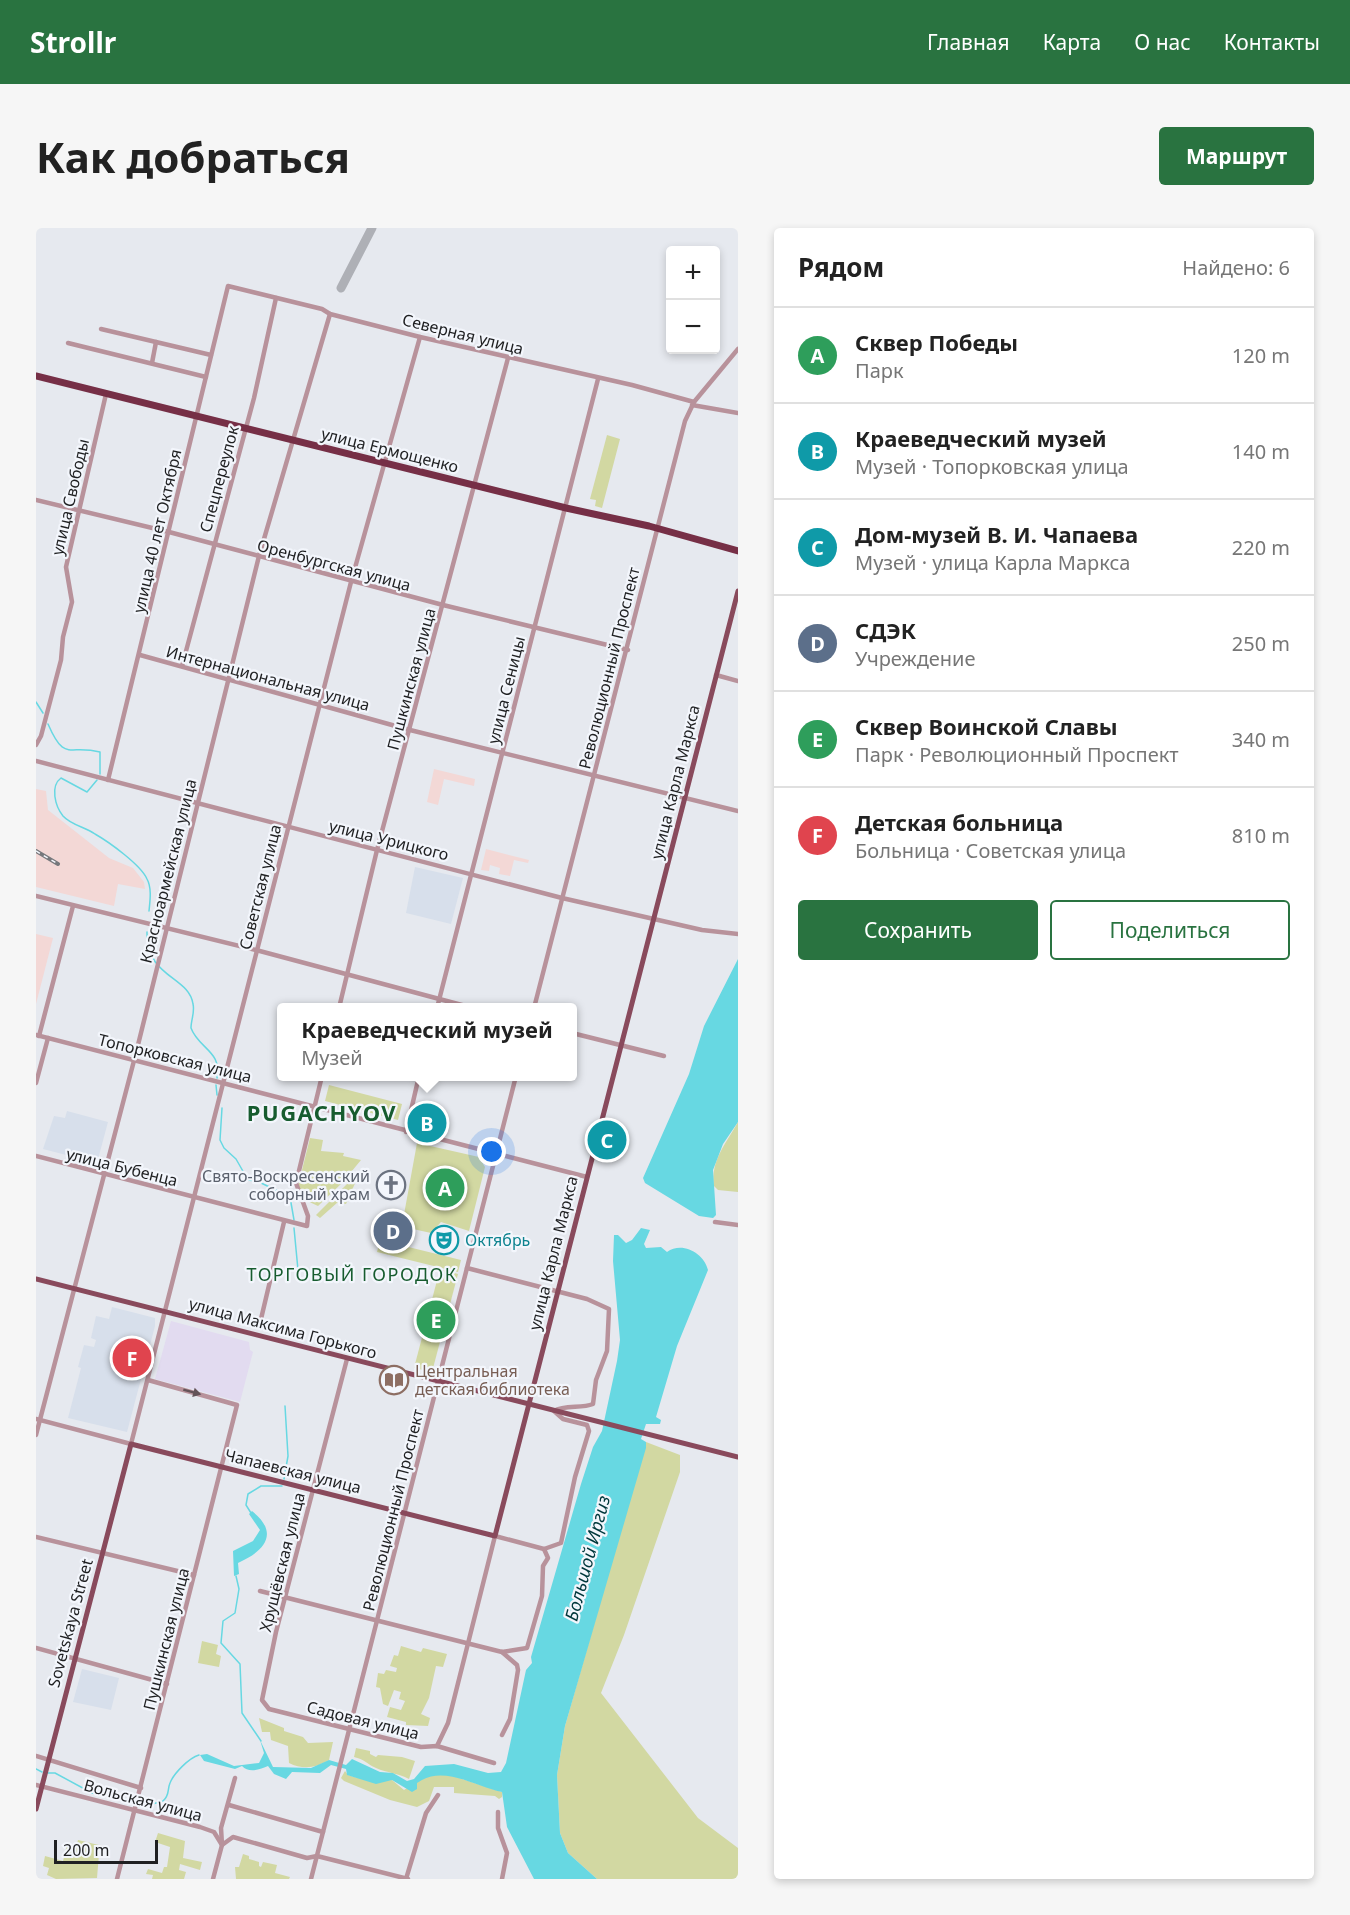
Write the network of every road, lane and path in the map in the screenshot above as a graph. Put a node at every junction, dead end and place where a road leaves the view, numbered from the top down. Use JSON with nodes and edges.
{"nodes":[{"id":1,"x":228,"y":286,"type":"joint"},
{"id":2,"x":276,"y":298,"type":"junction"},
{"id":3,"x":330,"y":314,"type":"junction"},
{"id":4,"x":101,"y":329,"type":"dead end"},
{"id":5,"x":420,"y":338,"type":"junction"},
{"id":6,"x":156,"y":342,"type":"junction"},
{"id":7,"x":68,"y":343,"type":"dead end"},
{"id":8,"x":738,"y":349,"type":"edge"},
{"id":9,"x":211,"y":355,"type":"junction"},
{"id":10,"x":508,"y":358,"type":"junction"},
{"id":11,"x":152,"y":363,"type":"junction"},
{"id":12,"x":36,"y":376,"type":"edge"},
{"id":13,"x":206,"y":376,"type":"junction"},
{"id":14,"x":598,"y":379,"type":"junction"},
{"id":15,"x":106,"y":394,"type":"junction"},
{"id":16,"x":693,"y":404,"type":"junction"},
{"id":17,"x":738,"y":413,"type":"edge"},
{"id":18,"x":197,"y":416,"type":"junction"},
{"id":19,"x":245,"y":428,"type":"junction"},
{"id":20,"x":291,"y":440,"type":"junction"},
{"id":21,"x":384,"y":463,"type":"junction"},
{"id":22,"x":475,"y":485,"type":"junction"},
{"id":23,"x":36,"y":500,"type":"edge"},
{"id":24,"x":566,"y":508,"type":"junction"},
{"id":25,"x":78,"y":511,"type":"junction"},
{"id":26,"x":657,"y":528,"type":"junction"},
{"id":27,"x":169,"y":532,"type":"junction"},
{"id":28,"x":213,"y":545,"type":"junction"},
{"id":29,"x":738,"y":551,"type":"edge"},
{"id":30,"x":259,"y":556,"type":"junction"},
{"id":31,"x":351,"y":582,"type":"junction"},
{"id":32,"x":738,"y":591,"type":"edge"},
{"id":33,"x":443,"y":605,"type":"junction"},
{"id":34,"x":534,"y":628,"type":"junction"},
{"id":35,"x":628,"y":650,"type":"junction"},
{"id":36,"x":140,"y":655,"type":"junction"},
{"id":37,"x":182,"y":666,"type":"junction"},
{"id":38,"x":716,"y":675,"type":"junction"},
{"id":39,"x":228,"y":679,"type":"junction"},
{"id":40,"x":738,"y":681,"type":"edge"},
{"id":41,"x":319,"y":705,"type":"junction"},
{"id":42,"x":410,"y":730,"type":"junction"},
{"id":43,"x":36,"y":745,"type":"edge"},
{"id":44,"x":502,"y":752,"type":"junction"},
{"id":45,"x":36,"y":761,"type":"edge"},
{"id":46,"x":595,"y":774,"type":"junction"},
{"id":47,"x":108,"y":780,"type":"junction"},
{"id":48,"x":685,"y":798,"type":"junction"},
{"id":49,"x":197,"y":803,"type":"junction"},
{"id":50,"x":738,"y":811,"type":"edge"},
{"id":51,"x":288,"y":826,"type":"junction"},
{"id":52,"x":377,"y":850,"type":"junction"},
{"id":53,"x":472,"y":874,"type":"junction"},
{"id":54,"x":36,"y":896,"type":"edge"},
{"id":55,"x":562,"y":898,"type":"junction"},
{"id":56,"x":73,"y":906,"type":"junction"},
{"id":57,"x":653,"y":919,"type":"junction"},
{"id":58,"x":166,"y":927,"type":"junction"},
{"id":59,"x":738,"y":934,"type":"edge"},
{"id":60,"x":256,"y":950,"type":"junction"},
{"id":61,"x":347,"y":975,"type":"junction"},
{"id":62,"x":440,"y":999,"type":"junction"},
{"id":63,"x":340,"y":1003,"type":"edge"},
{"id":64,"x":439,"y":1003,"type":"edge"},
{"id":65,"x":455,"y":1003,"type":"edge"},
{"id":66,"x":535,"y":1003,"type":"edge"},
{"id":67,"x":577,"y":1034,"type":"edge"},
{"id":68,"x":38,"y":1035,"type":"edge"},
{"id":69,"x":48,"y":1038,"type":"junction"},
{"id":70,"x":622,"y":1045,"type":"junction"},
{"id":71,"x":664,"y":1056,"type":"dead end"},
{"id":72,"x":134,"y":1060,"type":"junction"},
{"id":73,"x":321,"y":1081,"type":"edge"},
{"id":74,"x":418,"y":1081,"type":"edge"},
{"id":75,"x":515,"y":1081,"type":"edge"},
{"id":76,"x":224,"y":1082,"type":"junction"},
{"id":77,"x":36,"y":1083,"type":"edge"},
{"id":78,"x":315,"y":1106,"type":"junction"},
{"id":79,"x":406,"y":1132,"type":"junction"},
{"id":80,"x":496,"y":1153,"type":"junction"},
{"id":81,"x":36,"y":1156,"type":"edge"},
{"id":82,"x":104,"y":1174,"type":"junction"},
{"id":83,"x":587,"y":1177,"type":"junction"},
{"id":84,"x":194,"y":1197,"type":"junction"},
{"id":85,"x":284,"y":1222,"type":"junction"},
{"id":86,"x":715,"y":1222,"type":"dead end"},
{"id":87,"x":738,"y":1225,"type":"edge"},
{"id":88,"x":467,"y":1268,"type":"junction"},
{"id":89,"x":36,"y":1279,"type":"edge"},
{"id":90,"x":73,"y":1288,"type":"junction"},
{"id":91,"x":557,"y":1292,"type":"junction"},
{"id":92,"x":165,"y":1312,"type":"junction"},
{"id":93,"x":261,"y":1319,"type":"dead end"},
{"id":94,"x":347,"y":1359,"type":"junction"},
{"id":95,"x":147,"y":1380,"type":"junction"},
{"id":96,"x":438,"y":1382,"type":"junction"},
{"id":97,"x":528,"y":1405,"type":"junction"},
{"id":98,"x":554,"y":1411,"type":"junction"},
{"id":99,"x":38,"y":1419,"type":"edge"},
{"id":100,"x":36,"y":1435,"type":"edge"},
{"id":101,"x":131,"y":1444,"type":"junction"},
{"id":102,"x":738,"y":1457,"type":"edge"},
{"id":103,"x":222,"y":1467,"type":"junction"},
{"id":104,"x":313,"y":1490,"type":"junction"},
{"id":105,"x":404,"y":1513,"type":"junction"},
{"id":106,"x":495,"y":1536,"type":"junction"},
{"id":107,"x":36,"y":1537,"type":"edge"},
{"id":108,"x":544,"y":1549,"type":"junction"},
{"id":109,"x":102,"y":1553,"type":"junction"},
{"id":110,"x":194,"y":1575,"type":"junction"},
{"id":111,"x":260,"y":1591,"type":"dead end"},
{"id":112,"x":285,"y":1598,"type":"junction"},
{"id":113,"x":376,"y":1621,"type":"junction"},
{"id":114,"x":467,"y":1643,"type":"junction"},
{"id":115,"x":36,"y":1648,"type":"edge"},
{"id":116,"x":502,"y":1652,"type":"junction"},
{"id":117,"x":75,"y":1660,"type":"junction"},
{"id":118,"x":167,"y":1684,"type":"junction"},
{"id":119,"x":263,"y":1702,"type":"joint"},
{"id":120,"x":349,"y":1729,"type":"junction"},
{"id":121,"x":502,"y":1735,"type":"dead end"},
{"id":122,"x":436,"y":1746,"type":"junction"},
{"id":123,"x":36,"y":1756,"type":"edge"},
{"id":124,"x":49,"y":1760,"type":"junction"},
{"id":125,"x":494,"y":1762,"type":"dead end"},
{"id":126,"x":235,"y":1779,"type":"dead end"},
{"id":127,"x":39,"y":1785,"type":"edge"},
{"id":128,"x":141,"y":1788,"type":"junction"},
{"id":129,"x":438,"y":1795,"type":"dead end"},
{"id":130,"x":229,"y":1805,"type":"junction"},
{"id":131,"x":136,"y":1807,"type":"junction"},
{"id":132,"x":36,"y":1809,"type":"edge"},
{"id":133,"x":498,"y":1812,"type":"dead end"},
{"id":134,"x":323,"y":1832,"type":"junction"},
{"id":135,"x":222,"y":1845,"type":"junction"},
{"id":136,"x":317,"y":1857,"type":"junction"},
{"id":137,"x":117,"y":1879,"type":"edge"},
{"id":138,"x":213,"y":1879,"type":"edge"},
{"id":139,"x":311,"y":1879,"type":"edge"},
{"id":140,"x":407,"y":1879,"type":"edge"},
{"id":141,"x":502,"y":1879,"type":"edge"}],
"edges":[{"from":1,"to":2,"type":"street","name":"Северная улица"},
{"from":1,"to":9,"type":"street","name":"улица 40 лет Октября"},
{"from":2,"to":3,"type":"street","name":"Северная улица"},
{"from":2,"to":19,"type":"street","name":"Спецпереулок"},
{"from":3,"to":5,"type":"street","name":"Северная улица"},
{"from":3,"to":20,"type":"street","name":"Красноармейская улица"},
{"from":4,"to":6,"type":"street"},
{"from":5,"to":10,"type":"street","name":"Северная улица"},
{"from":5,"to":21,"type":"street","name":"Советская улица"},
{"from":6,"to":9,"type":"street"},
{"from":6,"to":11,"type":"street"},
{"from":7,"to":11,"type":"street"},
{"from":8,"to":16,"type":"street","name":"Революционный Проспект"},
{"from":9,"to":13,"type":"street","name":"улица 40 лет Октября"},
{"from":10,"to":14,"type":"street","name":"Северная улица"},
{"from":10,"to":22,"type":"street","name":"Пушкинская улица"},
{"from":11,"to":13,"type":"street"},
{"from":12,"to":15,"type":"highway","name":"улица Ермощенко"},
{"from":13,"to":18,"type":"street","name":"улица 40 лет Октября"},
{"from":14,"to":16,"type":"street","name":"Северная улица"},
{"from":14,"to":24,"type":"street","name":"улица Сеницы"},
{"from":15,"to":18,"type":"highway","name":"улица Ермощенко"},
{"from":15,"to":25,"type":"street","name":"улица Свободы"},
{"from":16,"to":17,"type":"street","name":"Северная улица"},
{"from":16,"to":26,"type":"street","name":"Революционный Проспект"},
{"from":18,"to":19,"type":"highway","name":"улица Ермощенко"},
{"from":18,"to":27,"type":"street","name":"улица 40 лет Октября"},
{"from":19,"to":20,"type":"highway","name":"улица Ермощенко"},
{"from":19,"to":28,"type":"street","name":"Спецпереулок"},
{"from":20,"to":21,"type":"highway","name":"улица Ермощенко"},
{"from":20,"to":30,"type":"street","name":"Красноармейская улица"},
{"from":21,"to":22,"type":"highway","name":"улица Ермощенко"},
{"from":21,"to":31,"type":"street","name":"Советская улица"},
{"from":22,"to":24,"type":"highway","name":"улица Ермощенко"},
{"from":22,"to":33,"type":"street","name":"Пушкинская улица"},
{"from":23,"to":25,"type":"street","name":"Оренбургская улица"},
{"from":24,"to":26,"type":"highway","name":"улица Ермощенко"},
{"from":24,"to":34,"type":"street","name":"улица Сеницы"},
{"from":25,"to":27,"type":"street","name":"Оренбургская улица"},
{"from":25,"to":43,"type":"street","name":"улица Свободы"},
{"from":26,"to":29,"type":"highway","name":"улица Ермощенко"},
{"from":26,"to":35,"type":"street","name":"Революционный Проспект"},
{"from":27,"to":28,"type":"street","name":"Оренбургская улица"},
{"from":27,"to":36,"type":"street","name":"улица 40 лет Октября"},
{"from":28,"to":30,"type":"street","name":"Оренбургская улица"},
{"from":28,"to":37,"type":"street","name":"Спецпереулок"},
{"from":30,"to":31,"type":"street","name":"Оренбургская улица"},
{"from":30,"to":39,"type":"street","name":"Красноармейская улица"},
{"from":31,"to":33,"type":"street","name":"Оренбургская улица"},
{"from":31,"to":41,"type":"street","name":"Советская улица"},
{"from":32,"to":38,"type":"main road","name":"улица Карла Маркса"},
{"from":33,"to":34,"type":"street","name":"Оренбургская улица"},
{"from":33,"to":42,"type":"street","name":"Пушкинская улица"},
{"from":34,"to":35,"type":"street","name":"Оренбургская улица"},
{"from":34,"to":44,"type":"street","name":"улица Сеницы"},
{"from":35,"to":46,"type":"street","name":"Революционный Проспект"},
{"from":36,"to":37,"type":"street","name":"Интернациональная улица"},
{"from":36,"to":47,"type":"street","name":"улица 40 лет Октября"},
{"from":37,"to":39,"type":"street","name":"Интернациональная улица"},
{"from":38,"to":40,"type":"street"},
{"from":38,"to":48,"type":"main road","name":"улица Карла Маркса"},
{"from":39,"to":41,"type":"street","name":"Интернациональная улица"},
{"from":39,"to":49,"type":"street","name":"Красноармейская улица"},
{"from":41,"to":42,"type":"street","name":"Интернациональная улица"},
{"from":41,"to":51,"type":"street","name":"Советская улица"},
{"from":42,"to":44,"type":"street","name":"Интернациональная улица"},
{"from":42,"to":52,"type":"street","name":"Пушкинская улица"},
{"from":44,"to":46,"type":"street","name":"Интернациональная улица"},
{"from":44,"to":53,"type":"street","name":"улица Сеницы"},
{"from":45,"to":47,"type":"street","name":"улица Урицкого"},
{"from":46,"to":48,"type":"street","name":"Интернациональная улица"},
{"from":46,"to":55,"type":"street","name":"Революционный Проспект"},
{"from":47,"to":49,"type":"street","name":"улица Урицкого"},
{"from":48,"to":50,"type":"street","name":"Интернациональная улица"},
{"from":48,"to":57,"type":"main road","name":"улица Карла Маркса"},
{"from":49,"to":51,"type":"street","name":"улица Урицкого"},
{"from":49,"to":58,"type":"street","name":"Красноармейская улица"},
{"from":51,"to":52,"type":"street","name":"улица Урицкого"},
{"from":51,"to":60,"type":"street","name":"Советская улица"},
{"from":52,"to":53,"type":"street","name":"улица Урицкого"},
{"from":52,"to":61,"type":"street","name":"Пушкинская улица"},
{"from":53,"to":55,"type":"street","name":"улица Урицкого"},
{"from":53,"to":62,"type":"street","name":"улица Сеницы"},
{"from":54,"to":56,"type":"street"},
{"from":55,"to":57,"type":"street","name":"улица Урицкого"},
{"from":55,"to":66,"type":"street","name":"Революционный Проспект"},
{"from":56,"to":58,"type":"street"},
{"from":56,"to":68,"type":"street"},
{"from":57,"to":59,"type":"street","name":"улица Урицкого"},
{"from":57,"to":70,"type":"main road","name":"улица Карла Маркса"},
{"from":58,"to":60,"type":"street"},
{"from":58,"to":72,"type":"street","name":"Красноармейская улица"},
{"from":60,"to":61,"type":"street"},
{"from":60,"to":76,"type":"street","name":"Советская улица"},
{"from":61,"to":62,"type":"street"},
{"from":61,"to":63,"type":"street","name":"Пушкинская улица"},
{"from":62,"to":64,"type":"street","name":"улица Сеницы"},
{"from":62,"to":65,"type":"street"},
{"from":67,"to":70,"type":"street"},
{"from":68,"to":69,"type":"street","name":"Топорковская улица"},
{"from":69,"to":72,"type":"street","name":"Топорковская улица"},
{"from":69,"to":77,"type":"street"},
{"from":70,"to":71,"type":"street"},
{"from":70,"to":83,"type":"main road","name":"улица Карла Маркса"},
{"from":72,"to":76,"type":"street","name":"Топорковская улица"},
{"from":72,"to":82,"type":"street","name":"Красноармейская улица"},
{"from":73,"to":78,"type":"street"},
{"from":74,"to":79,"type":"street"},
{"from":75,"to":80,"type":"street","name":"Революционный Проспект"},
{"from":76,"to":78,"type":"street","name":"Топорковская улица"},
{"from":76,"to":84,"type":"street","name":"Советская улица"},
{"from":78,"to":79,"type":"street","name":"Топорковская улица"},
{"from":78,"to":85,"type":"street","name":"улица Бубенца"},
{"from":79,"to":80,"type":"street","name":"Топорковская улица"},
{"from":80,"to":83,"type":"street","name":"Топорковская улица"},
{"from":80,"to":88,"type":"street","name":"Революционный Проспект"},
{"from":81,"to":82,"type":"street","name":"улица Бубенца"},
{"from":82,"to":84,"type":"street","name":"улица Бубенца"},
{"from":82,"to":90,"type":"street","name":"Красноармейская улица"},
{"from":83,"to":91,"type":"main road","name":"улица Карла Маркса"},
{"from":84,"to":85,"type":"street","name":"улица Бубенца"},
{"from":84,"to":92,"type":"street","name":"Советская улица"},
{"from":85,"to":93,"type":"street"},
{"from":86,"to":87,"type":"street"},
{"from":88,"to":91,"type":"street"},
{"from":88,"to":96,"type":"street","name":"Революционный Проспект"},
{"from":89,"to":90,"type":"main road","name":"улица Максима Горького"},
{"from":90,"to":92,"type":"main road","name":"улица Максима Горького"},
{"from":90,"to":99,"type":"street","name":"Красноармейская улица"},
{"from":91,"to":97,"type":"main road","name":"улица Карла Маркса"},
{"from":91,"to":98,"type":"street"},
{"from":92,"to":94,"type":"main road","name":"улица Максима Горького"},
{"from":92,"to":95,"type":"street","name":"Советская улица"},
{"from":94,"to":96,"type":"main road","name":"улица Максима Горького"},
{"from":94,"to":104,"type":"street","name":"Хрущёвская улица"},
{"from":95,"to":101,"type":"street","name":"Советская улица"},
{"from":95,"to":103,"type":"street","name":"Пушкинская улица","one_way":true},
{"from":96,"to":97,"type":"main road","name":"улица Максима Горького"},
{"from":96,"to":105,"type":"street","name":"Революционный Проспект"},
{"from":97,"to":98,"type":"main road","name":"улица Максима Горького"},
{"from":97,"to":106,"type":"main road","name":"улица Карла Маркса"},
{"from":98,"to":102,"type":"main road","name":"улица Максима Горького"},
{"from":98,"to":108,"type":"street"},
{"from":99,"to":100,"type":"street","name":"Красноармейская улица"},
{"from":99,"to":101,"type":"street","name":"Чапаевская улица"},
{"from":101,"to":103,"type":"main road","name":"Чапаевская улица"},
{"from":101,"to":109,"type":"main road","name":"Sovetskaya Street"},
{"from":103,"to":104,"type":"main road","name":"Чапаевская улица"},
{"from":103,"to":110,"type":"street","name":"Пушкинская улица"},
{"from":104,"to":105,"type":"main road","name":"Чапаевская улица"},
{"from":104,"to":112,"type":"street","name":"Хрущёвская улица"},
{"from":105,"to":106,"type":"main road","name":"Чапаевская улица"},
{"from":105,"to":113,"type":"street","name":"Революционный Проспект"},
{"from":106,"to":108,"type":"street","name":"Чапаевская улица"},
{"from":106,"to":114,"type":"street","name":"улица Карла Маркса"},
{"from":107,"to":109,"type":"street"},
{"from":108,"to":116,"type":"street"},
{"from":109,"to":110,"type":"street"},
{"from":109,"to":117,"type":"main road","name":"Sovetskaya Street"},
{"from":110,"to":118,"type":"street","name":"Пушкинская улица"},
{"from":111,"to":112,"type":"street"},
{"from":112,"to":113,"type":"street"},
{"from":112,"to":119,"type":"street","name":"Хрущёвская улица"},
{"from":113,"to":114,"type":"street"},
{"from":113,"to":120,"type":"street","name":"Революционный Проспект"},
{"from":114,"to":116,"type":"street"},
{"from":114,"to":122,"type":"street","name":"улица Карла Маркса"},
{"from":115,"to":117,"type":"street"},
{"from":116,"to":121,"type":"street"},
{"from":117,"to":118,"type":"street"},
{"from":117,"to":124,"type":"main road","name":"Sovetskaya Street"},
{"from":118,"to":128,"type":"street","name":"Пушкинская улица"},
{"from":119,"to":120,"type":"street","name":"Садовая улица"},
{"from":120,"to":122,"type":"street","name":"Садовая улица"},
{"from":120,"to":134,"type":"street","name":"Революционный Проспект"},
{"from":122,"to":125,"type":"street","name":"Садовая улица"},
{"from":123,"to":124,"type":"street","name":"Вольская улица"},
{"from":124,"to":127,"type":"main road","name":"Sovetskaya Street"},
{"from":124,"to":128,"type":"street","name":"Вольская улица"},
{"from":126,"to":130,"type":"street"},
{"from":127,"to":131,"type":"street","name":"Вольская улица"},
{"from":127,"to":132,"type":"main road","name":"Sovetskaya Street"},
{"from":128,"to":131,"type":"street","name":"Пушкинская улица"},
{"from":129,"to":140,"type":"street"},
{"from":130,"to":134,"type":"street","name":"Вольская улица"},
{"from":130,"to":135,"type":"street"},
{"from":131,"to":135,"type":"street","name":"Вольская улица"},
{"from":131,"to":137,"type":"street","name":"Пушкинская улица"},
{"from":133,"to":141,"type":"street"},
{"from":134,"to":136,"type":"street","name":"Революционный Проспект"},
{"from":135,"to":136,"type":"street"},
{"from":135,"to":138,"type":"street"},
{"from":136,"to":139,"type":"street","name":"Революционный Проспект"},
{"from":136,"to":140,"type":"street"}]}
